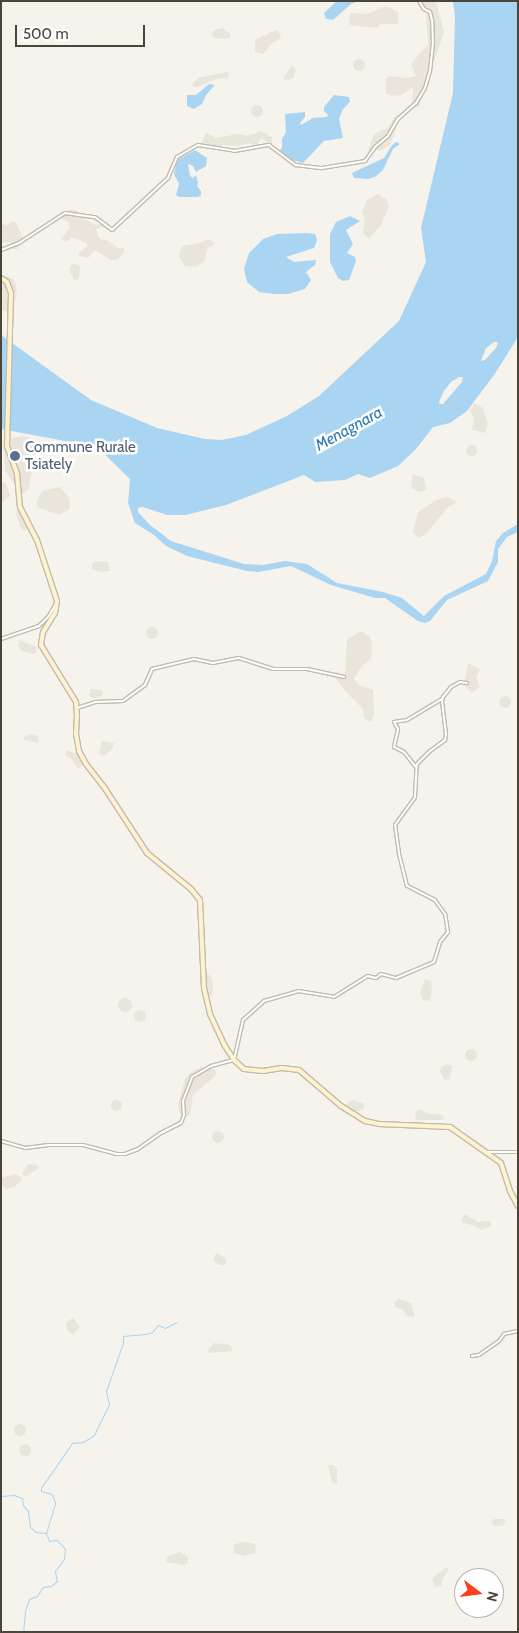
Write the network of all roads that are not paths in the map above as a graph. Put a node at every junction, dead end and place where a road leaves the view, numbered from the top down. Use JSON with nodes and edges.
{"nodes":[{"id":1,"x":419,"y":1,"type":"edge"},
{"id":2,"x":1,"y":250,"type":"edge"},
{"id":3,"x":1,"y":278,"type":"edge"},
{"id":4,"x":57,"y":600,"type":"junction"},
{"id":5,"x":1,"y":639,"type":"edge"},
{"id":6,"x":344,"y":677,"type":"dead end"},
{"id":7,"x":467,"y":683,"type":"dead end"},
{"id":8,"x":442,"y":699,"type":"junction"},
{"id":9,"x":76,"y":708,"type":"junction"},
{"id":10,"x":416,"y":767,"type":"junction"},
{"id":11,"x":234,"y":1060,"type":"junction"},
{"id":12,"x":1,"y":1141,"type":"edge"},
{"id":13,"x":485,"y":1151,"type":"junction"},
{"id":14,"x":518,"y":1152,"type":"edge"},
{"id":15,"x":518,"y":1206,"type":"edge"},
{"id":16,"x":518,"y":1331,"type":"edge"},
{"id":17,"x":472,"y":1356,"type":"dead end"}],
"edges":[{"from":1,"to":2,"type":"street"},
{"from":3,"to":4,"type":"main road"},
{"from":4,"to":5,"type":"street"},
{"from":4,"to":9,"type":"main road"},
{"from":6,"to":9,"type":"street"},
{"from":7,"to":8,"type":"street"},
{"from":8,"to":10,"type":"street"},
{"from":8,"to":10,"type":"street"},
{"from":9,"to":11,"type":"main road"},
{"from":10,"to":11,"type":"street"},
{"from":11,"to":12,"type":"street"},
{"from":11,"to":13,"type":"main road"},
{"from":13,"to":14,"type":"street"},
{"from":13,"to":15,"type":"main road"},
{"from":16,"to":17,"type":"street"}]}
